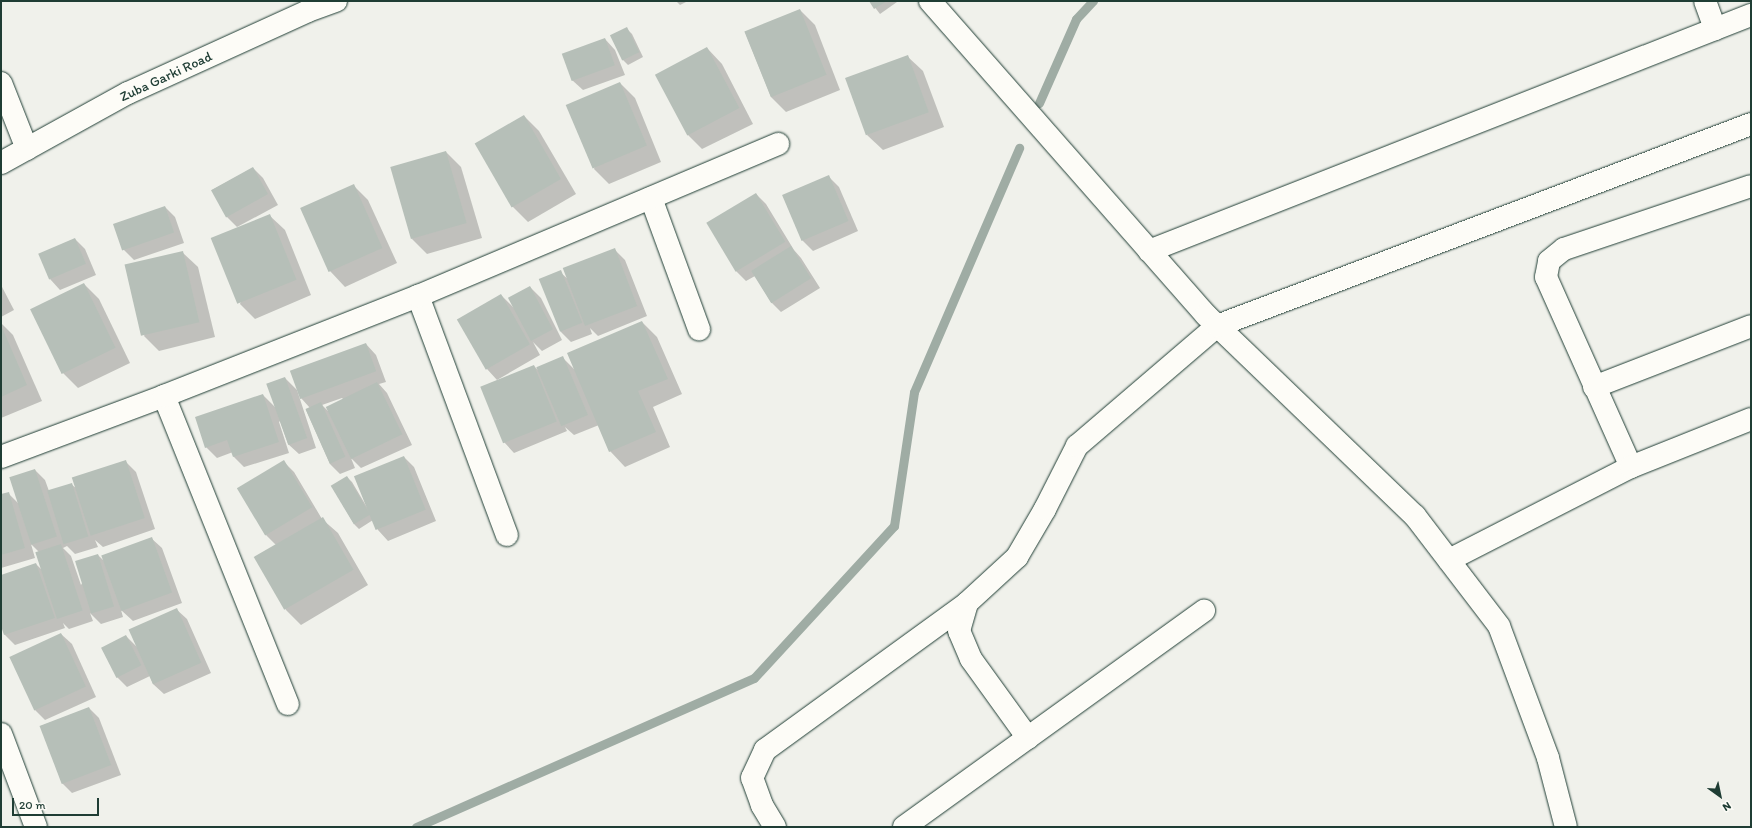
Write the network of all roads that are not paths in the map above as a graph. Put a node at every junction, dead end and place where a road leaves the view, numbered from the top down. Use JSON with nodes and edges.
{"nodes":[{"id":1,"x":336,"y":1,"type":"edge"},
{"id":2,"x":930,"y":1,"type":"edge"},
{"id":3,"x":1705,"y":1,"type":"edge"},
{"id":4,"x":1751,"y":15,"type":"edge"},
{"id":5,"x":1715,"y":29,"type":"junction"},
{"id":6,"x":1,"y":83,"type":"edge"},
{"id":7,"x":1751,"y":124,"type":"edge"},
{"id":8,"x":778,"y":144,"type":"dead end"},
{"id":9,"x":26,"y":148,"type":"junction"},
{"id":10,"x":1,"y":163,"type":"edge"},
{"id":11,"x":1751,"y":186,"type":"edge"},
{"id":12,"x":651,"y":198,"type":"junction"},
{"id":13,"x":1149,"y":251,"type":"junction"},
{"id":14,"x":418,"y":296,"type":"junction"},
{"id":15,"x":1217,"y":326,"type":"junction"},
{"id":16,"x":1751,"y":326,"type":"edge"},
{"id":17,"x":699,"y":329,"type":"dead end"},
{"id":18,"x":1594,"y":387,"type":"junction"},
{"id":19,"x":164,"y":396,"type":"junction"},
{"id":20,"x":1751,"y":419,"type":"edge"},
{"id":21,"x":1,"y":457,"type":"edge"},
{"id":22,"x":1631,"y":467,"type":"junction"},
{"id":23,"x":507,"y":535,"type":"dead end"},
{"id":24,"x":1449,"y":560,"type":"junction"},
{"id":25,"x":967,"y":603,"type":"junction"},
{"id":26,"x":1204,"y":612,"type":"dead end"},
{"id":27,"x":288,"y":704,"type":"dead end"},
{"id":28,"x":1,"y":734,"type":"edge"},
{"id":29,"x":1028,"y":738,"type":"junction"},
{"id":30,"x":36,"y":827,"type":"edge"},
{"id":31,"x":775,"y":827,"type":"edge"},
{"id":32,"x":904,"y":827,"type":"edge"},
{"id":33,"x":1566,"y":827,"type":"edge"}],
"edges":[{"from":1,"to":9,"type":"street","name":"Zuba Garki Road"},
{"from":2,"to":13,"type":"street"},
{"from":3,"to":5,"type":"street"},
{"from":4,"to":5,"type":"street"},
{"from":5,"to":13,"type":"street"},
{"from":6,"to":9,"type":"street"},
{"from":7,"to":15,"type":"street"},
{"from":8,"to":12,"type":"street"},
{"from":9,"to":10,"type":"street","name":"Zuba Garki Road"},
{"from":11,"to":18,"type":"street"},
{"from":12,"to":14,"type":"street"},
{"from":12,"to":17,"type":"street"},
{"from":13,"to":15,"type":"street"},
{"from":14,"to":19,"type":"street"},
{"from":14,"to":23,"type":"street"},
{"from":15,"to":24,"type":"street"},
{"from":15,"to":25,"type":"street"},
{"from":16,"to":18,"type":"street"},
{"from":18,"to":22,"type":"street"},
{"from":19,"to":21,"type":"street"},
{"from":19,"to":27,"type":"street"},
{"from":20,"to":22,"type":"street"},
{"from":22,"to":24,"type":"street"},
{"from":24,"to":33,"type":"street"},
{"from":25,"to":29,"type":"street"},
{"from":25,"to":31,"type":"street"},
{"from":26,"to":29,"type":"street"},
{"from":28,"to":30,"type":"street"},
{"from":29,"to":32,"type":"street"}]}
